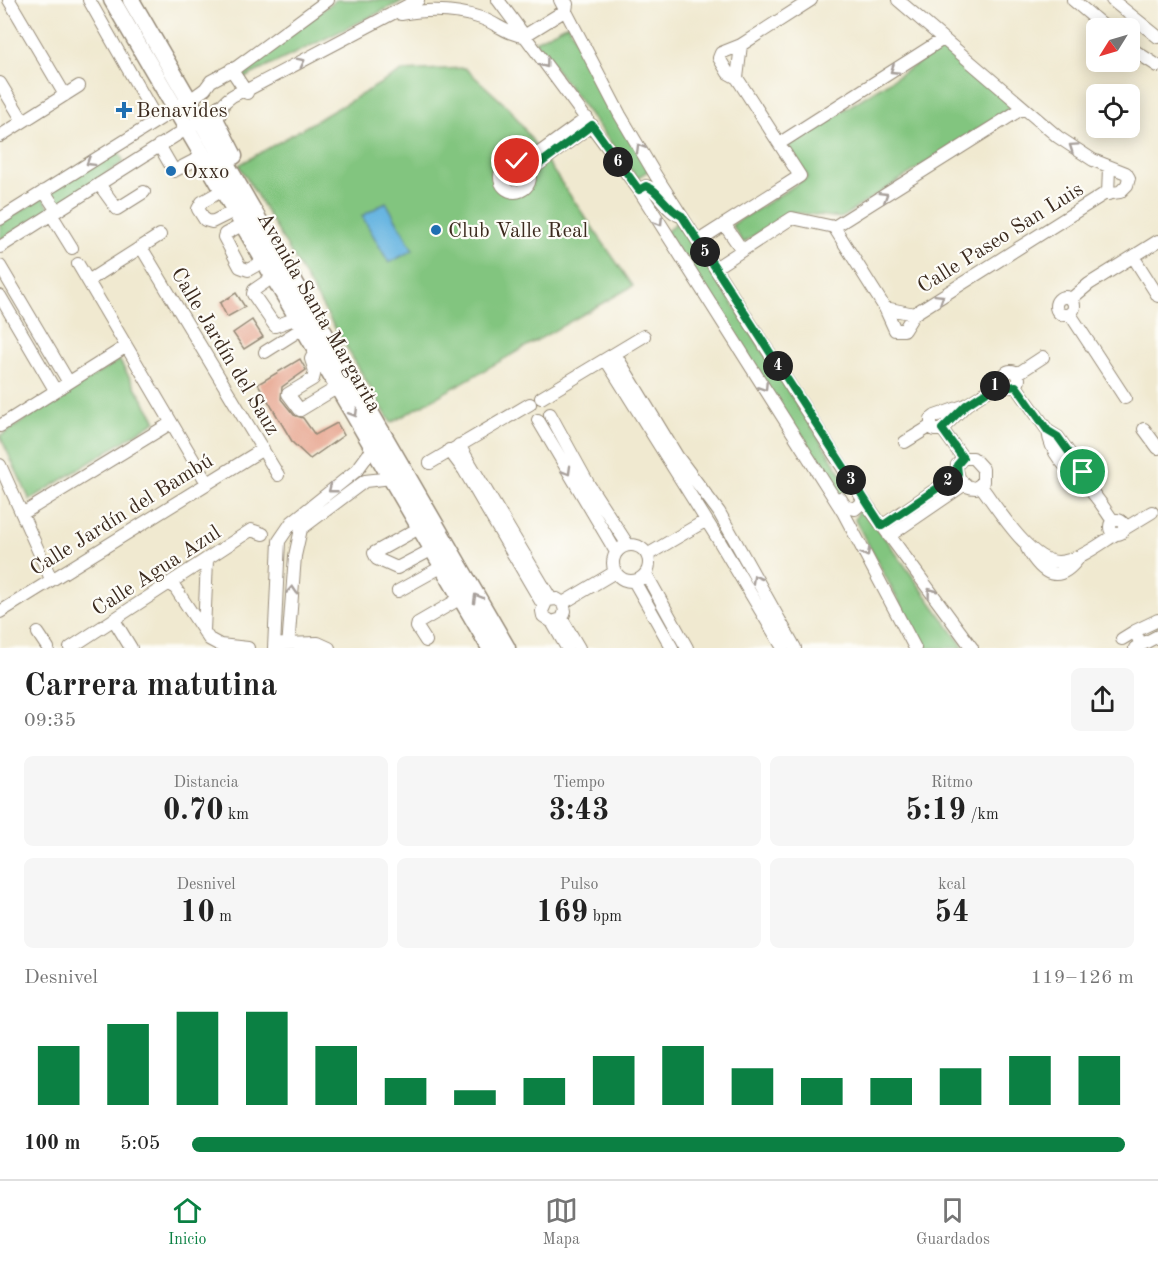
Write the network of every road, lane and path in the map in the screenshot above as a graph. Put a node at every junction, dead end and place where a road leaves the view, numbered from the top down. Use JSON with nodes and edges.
{"nodes":[{"id":1,"x":9,"y":0,"type":"edge"},
{"id":2,"x":88,"y":0,"type":"edge"},
{"id":3,"x":112,"y":0,"type":"edge"},
{"id":4,"x":418,"y":0,"type":"edge"},
{"id":5,"x":498,"y":0,"type":"edge"},
{"id":6,"x":811,"y":0,"type":"edge"},
{"id":7,"x":898,"y":0,"type":"edge"},
{"id":8,"x":1073,"y":0,"type":"edge"},
{"id":9,"x":1112,"y":0,"type":"edge"},
{"id":10,"x":131,"y":2,"type":"edge"},
{"id":11,"x":320,"y":2,"type":"edge"},
{"id":12,"x":565,"y":3,"type":"edge"},
{"id":13,"x":393,"y":15,"type":"junction"},
{"id":14,"x":1094,"y":18,"type":"edge"},
{"id":15,"x":524,"y":36,"type":"junction"},
{"id":16,"x":1158,"y":36,"type":"edge"},
{"id":17,"x":943,"y":39,"type":"junction"},
{"id":18,"x":741,"y":45,"type":"junction"},
{"id":19,"x":1140,"y":54,"type":"edge"},
{"id":20,"x":1158,"y":66,"type":"edge"},
{"id":21,"x":153,"y":70,"type":"junction"},
{"id":22,"x":234,"y":70,"type":"junction"},
{"id":23,"x":737,"y":78,"type":"junction"},
{"id":24,"x":135,"y":81,"type":"junction"},
{"id":25,"x":0,"y":83,"type":"edge"},
{"id":26,"x":79,"y":86,"type":"dead end"},
{"id":27,"x":247,"y":91,"type":"junction"},
{"id":28,"x":65,"y":95,"type":"junction"},
{"id":29,"x":193,"y":97,"type":"junction"},
{"id":30,"x":220,"y":108,"type":"joint"},
{"id":31,"x":1023,"y":108,"type":"junction"},
{"id":32,"x":157,"y":120,"type":"junction"},
{"id":33,"x":22,"y":122,"type":"junction"},
{"id":34,"x":589,"y":122,"type":"junction"},
{"id":35,"x":194,"y":124,"type":"junction"},
{"id":36,"x":0,"y":136,"type":"edge"},
{"id":37,"x":780,"y":143,"type":"junction"},
{"id":38,"x":117,"y":144,"type":"junction"},
{"id":39,"x":159,"y":145,"type":"junction"},
{"id":40,"x":202,"y":156,"type":"junction"},
{"id":41,"x":130,"y":164,"type":"junction"},
{"id":42,"x":527,"y":167,"type":"dead end"},
{"id":43,"x":1109,"y":168,"type":"junction"},
{"id":44,"x":99,"y":184,"type":"junction"},
{"id":45,"x":223,"y":190,"type":"junction"},
{"id":46,"x":639,"y":190,"type":"junction"},
{"id":47,"x":44,"y":191,"type":"junction"},
{"id":48,"x":144,"y":192,"type":"dead end"},
{"id":49,"x":1108,"y":194,"type":"junction"},
{"id":50,"x":54,"y":213,"type":"junction"},
{"id":51,"x":682,"y":216,"type":"junction"},
{"id":52,"x":238,"y":218,"type":"junction"},
{"id":53,"x":0,"y":219,"type":"edge"},
{"id":54,"x":724,"y":224,"type":"junction"},
{"id":55,"x":834,"y":227,"type":"junction"},
{"id":56,"x":160,"y":235,"type":"dead end"},
{"id":57,"x":698,"y":241,"type":"junction"},
{"id":58,"x":1158,"y":241,"type":"edge"},
{"id":59,"x":0,"y":247,"type":"edge"},
{"id":60,"x":141,"y":247,"type":"junction"},
{"id":61,"x":72,"y":248,"type":"dead end"},
{"id":62,"x":270,"y":250,"type":"junction"},
{"id":63,"x":742,"y":250,"type":"junction"},
{"id":64,"x":1134,"y":258,"type":"junction"},
{"id":65,"x":78,"y":264,"type":"dead end"},
{"id":66,"x":715,"y":268,"type":"junction"},
{"id":67,"x":2,"y":274,"type":"edge"},
{"id":68,"x":273,"y":277,"type":"junction"},
{"id":69,"x":88,"y":281,"type":"junction"},
{"id":70,"x":15,"y":292,"type":"junction"},
{"id":71,"x":1158,"y":296,"type":"edge"},
{"id":72,"x":1,"y":298,"type":"edge"},
{"id":73,"x":885,"y":308,"type":"junction"},
{"id":74,"x":914,"y":314,"type":"junction"},
{"id":75,"x":300,"y":323,"type":"junction"},
{"id":76,"x":644,"y":336,"type":"dead end"},
{"id":77,"x":125,"y":347,"type":"junction"},
{"id":78,"x":316,"y":350,"type":"junction"},
{"id":79,"x":265,"y":352,"type":"dead end"},
{"id":80,"x":611,"y":357,"type":"junction"},
{"id":81,"x":1043,"y":357,"type":"dead end"},
{"id":82,"x":1016,"y":380,"type":"junction"},
{"id":83,"x":68,"y":381,"type":"junction"},
{"id":84,"x":338,"y":387,"type":"junction"},
{"id":85,"x":55,"y":390,"type":"junction"},
{"id":86,"x":1125,"y":398,"type":"dead end"},
{"id":87,"x":535,"y":401,"type":"junction"},
{"id":88,"x":550,"y":414,"type":"junction"},
{"id":89,"x":538,"y":420,"type":"junction"},
{"id":90,"x":171,"y":423,"type":"junction"},
{"id":91,"x":0,"y":426,"type":"edge"},
{"id":92,"x":937,"y":428,"type":"junction"},
{"id":93,"x":1144,"y":429,"type":"dead end"},
{"id":94,"x":905,"y":442,"type":"dead end"},
{"id":95,"x":665,"y":445,"type":"junction"},
{"id":96,"x":454,"y":448,"type":"junction"},
{"id":97,"x":1158,"y":448,"type":"edge"},
{"id":98,"x":263,"y":449,"type":"junction"},
{"id":99,"x":376,"y":451,"type":"junction"},
{"id":100,"x":963,"y":458,"type":"junction"},
{"id":101,"x":430,"y":463,"type":"dead end"},
{"id":102,"x":0,"y":465,"type":"edge"},
{"id":103,"x":279,"y":475,"type":"dead end"},
{"id":104,"x":392,"y":478,"type":"junction"},
{"id":105,"x":822,"y":478,"type":"junction"},
{"id":106,"x":961,"y":479,"type":"junction"},
{"id":107,"x":207,"y":483,"type":"junction"},
{"id":108,"x":980,"y":485,"type":"junction"},
{"id":109,"x":584,"y":488,"type":"junction"},
{"id":110,"x":415,"y":490,"type":"junction"},
{"id":111,"x":711,"y":501,"type":"junction"},
{"id":112,"x":864,"y":501,"type":"junction"},
{"id":113,"x":699,"y":509,"type":"junction"},
{"id":114,"x":1152,"y":512,"type":"dead end"},
{"id":115,"x":22,"y":514,"type":"junction"},
{"id":116,"x":310,"y":514,"type":"junction"},
{"id":117,"x":418,"y":523,"type":"junction"},
{"id":118,"x":725,"y":523,"type":"junction"},
{"id":119,"x":709,"y":526,"type":"junction"},
{"id":120,"x":886,"y":531,"type":"junction"},
{"id":121,"x":1120,"y":532,"type":"junction"},
{"id":122,"x":263,"y":534,"type":"dead end"},
{"id":123,"x":628,"y":545,"type":"junction"},
{"id":124,"x":433,"y":549,"type":"junction"},
{"id":125,"x":616,"y":552,"type":"junction"},
{"id":126,"x":647,"y":555,"type":"junction"},
{"id":127,"x":207,"y":560,"type":"junction"},
{"id":128,"x":449,"y":563,"type":"junction"},
{"id":129,"x":615,"y":572,"type":"junction"},
{"id":130,"x":646,"y":574,"type":"junction"},
{"id":131,"x":51,"y":579,"type":"junction"},
{"id":132,"x":634,"y":581,"type":"junction"},
{"id":133,"x":172,"y":583,"type":"junction"},
{"id":134,"x":398,"y":591,"type":"dead end"},
{"id":135,"x":461,"y":598,"type":"junction"},
{"id":136,"x":552,"y":602,"type":"junction"},
{"id":137,"x":0,"y":612,"type":"edge"},
{"id":138,"x":771,"y":618,"type":"junction"},
{"id":139,"x":114,"y":620,"type":"junction"},
{"id":140,"x":557,"y":620,"type":"junction"},
{"id":141,"x":1158,"y":620,"type":"edge"},
{"id":142,"x":204,"y":631,"type":"junction"},
{"id":143,"x":1135,"y":631,"type":"junction"},
{"id":144,"x":38,"y":633,"type":"dead end"},
{"id":145,"x":1158,"y":636,"type":"edge"},
{"id":146,"x":1122,"y":639,"type":"dead end"},
{"id":147,"x":426,"y":641,"type":"dead end"},
{"id":148,"x":969,"y":644,"type":"edge"},
{"id":149,"x":289,"y":645,"type":"edge"},
{"id":150,"x":1138,"y":646,"type":"edge"},
{"id":151,"x":48,"y":648,"type":"edge"},
{"id":152,"x":70,"y":648,"type":"edge"},
{"id":153,"x":132,"y":648,"type":"edge"},
{"id":154,"x":248,"y":648,"type":"edge"},
{"id":155,"x":267,"y":648,"type":"edge"},
{"id":156,"x":274,"y":648,"type":"edge"},
{"id":157,"x":329,"y":648,"type":"edge"},
{"id":158,"x":490,"y":648,"type":"edge"},
{"id":159,"x":507,"y":648,"type":"edge"},
{"id":160,"x":567,"y":648,"type":"edge"},
{"id":161,"x":579,"y":648,"type":"edge"},
{"id":162,"x":672,"y":648,"type":"edge"},
{"id":163,"x":687,"y":648,"type":"edge"},
{"id":164,"x":783,"y":648,"type":"edge"},
{"id":165,"x":795,"y":648,"type":"edge"},
{"id":166,"x":915,"y":648,"type":"edge"},
{"id":167,"x":976,"y":648,"type":"edge"}],
"edges":[{"from":1,"to":28,"type":"street"},
{"from":2,"to":24,"type":"street"},
{"from":3,"to":21,"type":"main road","name":"Avenida Santa Margarita"},
{"from":4,"to":13,"type":"street"},
{"from":5,"to":15,"type":"street"},
{"from":6,"to":18,"type":"street"},
{"from":7,"to":17,"type":"street","name":"Calle Paseo San Luis"},
{"from":8,"to":14,"type":"street"},
{"from":9,"to":16,"type":"street"},
{"from":10,"to":29,"type":"main road","name":"Avenida Santa Margarita"},
{"from":11,"to":22,"type":"street"},
{"from":12,"to":15,"type":"street"},
{"from":51,"to":12,"type":"street","one_way":true},
{"from":13,"to":15,"type":"street"},
{"from":27,"to":13,"type":"street","one_way":true},
{"from":15,"to":34,"type":"street","one_way":true},
{"from":17,"to":31,"type":"street","name":"Calle Paseo San Luis"},
{"from":17,"to":37,"type":"street","one_way":true},
{"from":18,"to":23,"type":"street"},
{"from":18,"to":23,"type":"street"},
{"from":19,"to":20,"type":"street"},
{"from":21,"to":24,"type":"street"},
{"from":21,"to":29,"type":"main road","name":"Avenida Santa Margarita"},
{"from":22,"to":27,"type":"street"},
{"from":22,"to":29,"type":"street"},
{"from":23,"to":37,"type":"street"},
{"from":24,"to":32,"type":"street"},
{"from":25,"to":33,"type":"street"},
{"from":26,"to":28,"type":"street"},
{"from":27,"to":30,"type":"street"},
{"from":28,"to":33,"type":"street"},
{"from":29,"to":32,"type":"street"},
{"from":29,"to":35,"type":"main road","name":"Avenida Santa Margarita"},
{"from":30,"to":62,"type":"main road"},
{"from":43,"to":31,"type":"street","name":"Calle Paseo San Luis","one_way":true},
{"from":55,"to":31,"type":"street","one_way":true},
{"from":32,"to":38,"type":"street"},
{"from":33,"to":36,"type":"street"},
{"from":34,"to":42,"type":"street"},
{"from":34,"to":46,"type":"street"},
{"from":35,"to":39,"type":"street"},
{"from":35,"to":40,"type":"main road","name":"Avenida Santa Margarita"},
{"from":35,"to":62,"type":"main road","name":"Avenida Santa Margarita"},
{"from":37,"to":54,"type":"street"},
{"from":38,"to":41,"type":"street"},
{"from":38,"to":47,"type":"street","one_way":true},
{"from":39,"to":40,"type":"street"},
{"from":39,"to":41,"type":"street"},
{"from":40,"to":45,"type":"main road","name":"Avenida Santa Margarita"},
{"from":41,"to":44,"type":"street"},
{"from":43,"to":49,"type":"street","name":"Calle Paseo San Luis"},
{"from":43,"to":49,"type":"street","name":"Calle Paseo San Luis"},
{"from":44,"to":48,"type":"street"},
{"from":44,"to":50,"type":"street"},
{"from":45,"to":52,"type":"main road","name":"Avenida Santa Margarita"},
{"from":45,"to":52,"type":"street"},
{"from":46,"to":51,"type":"street"},
{"from":46,"to":105,"type":"street","one_way":true},
{"from":47,"to":50,"type":"street"},
{"from":47,"to":53,"type":"street"},
{"from":74,"to":49,"type":"street","name":"Calle Paseo San Luis","one_way":true},
{"from":50,"to":59,"type":"street"},
{"from":50,"to":61,"type":"street"},
{"from":51,"to":57,"type":"street"},
{"from":52,"to":62,"type":"main road","name":"Avenida Santa Margarita"},
{"from":52,"to":62,"type":"street"},
{"from":54,"to":57,"type":"street"},
{"from":54,"to":63,"type":"street"},
{"from":55,"to":63,"type":"street"},
{"from":55,"to":73,"type":"street","name":"Calle Paseo San Luis"},
{"from":56,"to":60,"type":"street"},
{"from":57,"to":66,"type":"street"},
{"from":58,"to":64,"type":"street"},
{"from":60,"to":69,"type":"street"},
{"from":60,"to":98,"type":"street","name":"Calle Jardín del Sauz"},
{"from":62,"to":68,"type":"main road","name":"Avenida Santa Margarita"},
{"from":62,"to":110,"type":"main road","name":"Avenida Santa Margarita"},
{"from":63,"to":66,"type":"street"},
{"from":64,"to":71,"type":"street"},
{"from":64,"to":86,"type":"street"},
{"from":65,"to":69,"type":"street"},
{"from":66,"to":112,"type":"street"},
{"from":67,"to":70,"type":"street"},
{"from":68,"to":75,"type":"main road","name":"Avenida Santa Margarita"},
{"from":68,"to":75,"type":"street"},
{"from":69,"to":77,"type":"street"},
{"from":70,"to":72,"type":"street"},
{"from":70,"to":83,"type":"street"},
{"from":72,"to":85,"type":"street"},
{"from":73,"to":74,"type":"street","name":"Calle Paseo San Luis"},
{"from":73,"to":74,"type":"street","name":"Calle Paseo San Luis"},
{"from":75,"to":78,"type":"main road","name":"Avenida Santa Margarita"},
{"from":75,"to":79,"type":"street"},
{"from":76,"to":80,"type":"street"},
{"from":77,"to":83,"type":"street"},
{"from":77,"to":90,"type":"street"},
{"from":78,"to":84,"type":"main road","name":"Avenida Santa Margarita"},
{"from":78,"to":84,"type":"street"},
{"from":80,"to":87,"type":"street"},
{"from":80,"to":95,"type":"street"},
{"from":81,"to":82,"type":"street"},
{"from":82,"to":92,"type":"street"},
{"from":82,"to":121,"type":"street"},
{"from":83,"to":85,"type":"street"},
{"from":84,"to":99,"type":"main road","name":"Avenida Santa Margarita","one_way":true},
{"from":85,"to":91,"type":"street"},
{"from":87,"to":88,"type":"street"},
{"from":87,"to":89,"type":"street"},
{"from":87,"to":96,"type":"street"},
{"from":88,"to":89,"type":"street"},
{"from":88,"to":109,"type":"street"},
{"from":89,"to":109,"type":"street","one_way":true},
{"from":90,"to":107,"type":"street"},
{"from":90,"to":115,"type":"street"},
{"from":92,"to":94,"type":"street"},
{"from":92,"to":100,"type":"street"},
{"from":93,"to":97,"type":"street"},
{"from":95,"to":111,"type":"street"},
{"from":95,"to":113,"type":"street"},
{"from":96,"to":101,"type":"street"},
{"from":96,"to":136,"type":"street"},
{"from":98,"to":103,"type":"street","name":"Calle Jardín del Sauz"},
{"from":98,"to":107,"type":"street","name":"Calle Jardín del Bambú"},
{"from":99,"to":104,"type":"main road","name":"Avenida Santa Margarita"},
{"from":99,"to":110,"type":"main road"},
{"from":99,"to":116,"type":"street","one_way":true},
{"from":100,"to":106,"type":"street"},
{"from":100,"to":108,"type":"street"},
{"from":102,"to":115,"type":"street"},
{"from":104,"to":116,"type":"street"},
{"from":104,"to":117,"type":"main road","name":"Avenida Santa Margarita"},
{"from":105,"to":112,"type":"street"},
{"from":105,"to":166,"type":"street","one_way":true},
{"from":106,"to":108,"type":"street"},
{"from":106,"to":120,"type":"street"},
{"from":107,"to":131,"type":"street","name":"Calle Jardín del Bambú"},
{"from":108,"to":121,"type":"street"},
{"from":109,"to":123,"type":"street"},
{"from":109,"to":125,"type":"street"},
{"from":110,"to":128,"type":"main road","name":"Avenida Santa Margarita"},
{"from":111,"to":113,"type":"street"},
{"from":111,"to":118,"type":"street"},
{"from":112,"to":120,"type":"street"},
{"from":113,"to":119,"type":"street"},
{"from":114,"to":121,"type":"street"},
{"from":115,"to":131,"type":"street"},
{"from":149,"to":116,"type":"street","one_way":true},
{"from":116,"to":156,"type":"street"},
{"from":117,"to":124,"type":"main road","name":"Avenida Santa Margarita"},
{"from":117,"to":124,"type":"street"},
{"from":117,"to":128,"type":"main road"},
{"from":118,"to":119,"type":"street"},
{"from":138,"to":118,"type":"street","one_way":true},
{"from":119,"to":126,"type":"street"},
{"from":119,"to":138,"type":"street"},
{"from":148,"to":120,"type":"street","one_way":true},
{"from":122,"to":127,"type":"street","name":"Calle Agua Azul"},
{"from":123,"to":125,"type":"street"},
{"from":123,"to":126,"type":"street"},
{"from":124,"to":128,"type":"main road","name":"Avenida Santa Margarita"},
{"from":125,"to":129,"type":"street"},
{"from":126,"to":130,"type":"street"},
{"from":127,"to":133,"type":"street","name":"Calle Agua Azul"},
{"from":127,"to":142,"type":"street"},
{"from":128,"to":134,"type":"street"},
{"from":128,"to":135,"type":"main road","name":"Avenida Santa Margarita"},
{"from":159,"to":128,"type":"main road","name":"Avenida Santa Margarita","one_way":true},
{"from":129,"to":132,"type":"street"},
{"from":129,"to":136,"type":"street"},
{"from":130,"to":132,"type":"street"},
{"from":130,"to":163,"type":"street"},
{"from":131,"to":137,"type":"street","name":"Calle Jardín del Bambú"},
{"from":132,"to":162,"type":"street"},
{"from":133,"to":139,"type":"street","name":"Calle Agua Azul"},
{"from":133,"to":142,"type":"street"},
{"from":135,"to":147,"type":"street"},
{"from":135,"to":158,"type":"main road","name":"Avenida Santa Margarita"},
{"from":136,"to":140,"type":"street"},
{"from":136,"to":140,"type":"street"},
{"from":138,"to":164,"type":"street"},
{"from":138,"to":165,"type":"street"},
{"from":139,"to":152,"type":"street","name":"Calle Agua Azul"},
{"from":139,"to":153,"type":"street"},
{"from":140,"to":160,"type":"street"},
{"from":140,"to":161,"type":"street"},
{"from":141,"to":143,"type":"street"},
{"from":142,"to":154,"type":"street"},
{"from":143,"to":146,"type":"street"},
{"from":143,"to":150,"type":"street"},
{"from":144,"to":151,"type":"street"},
{"from":145,"to":150,"type":"street"},
{"from":148,"to":167,"type":"street"},
{"from":149,"to":156,"type":"street"},
{"from":149,"to":157,"type":"street"},
{"from":155,"to":156,"type":"street"}]}
